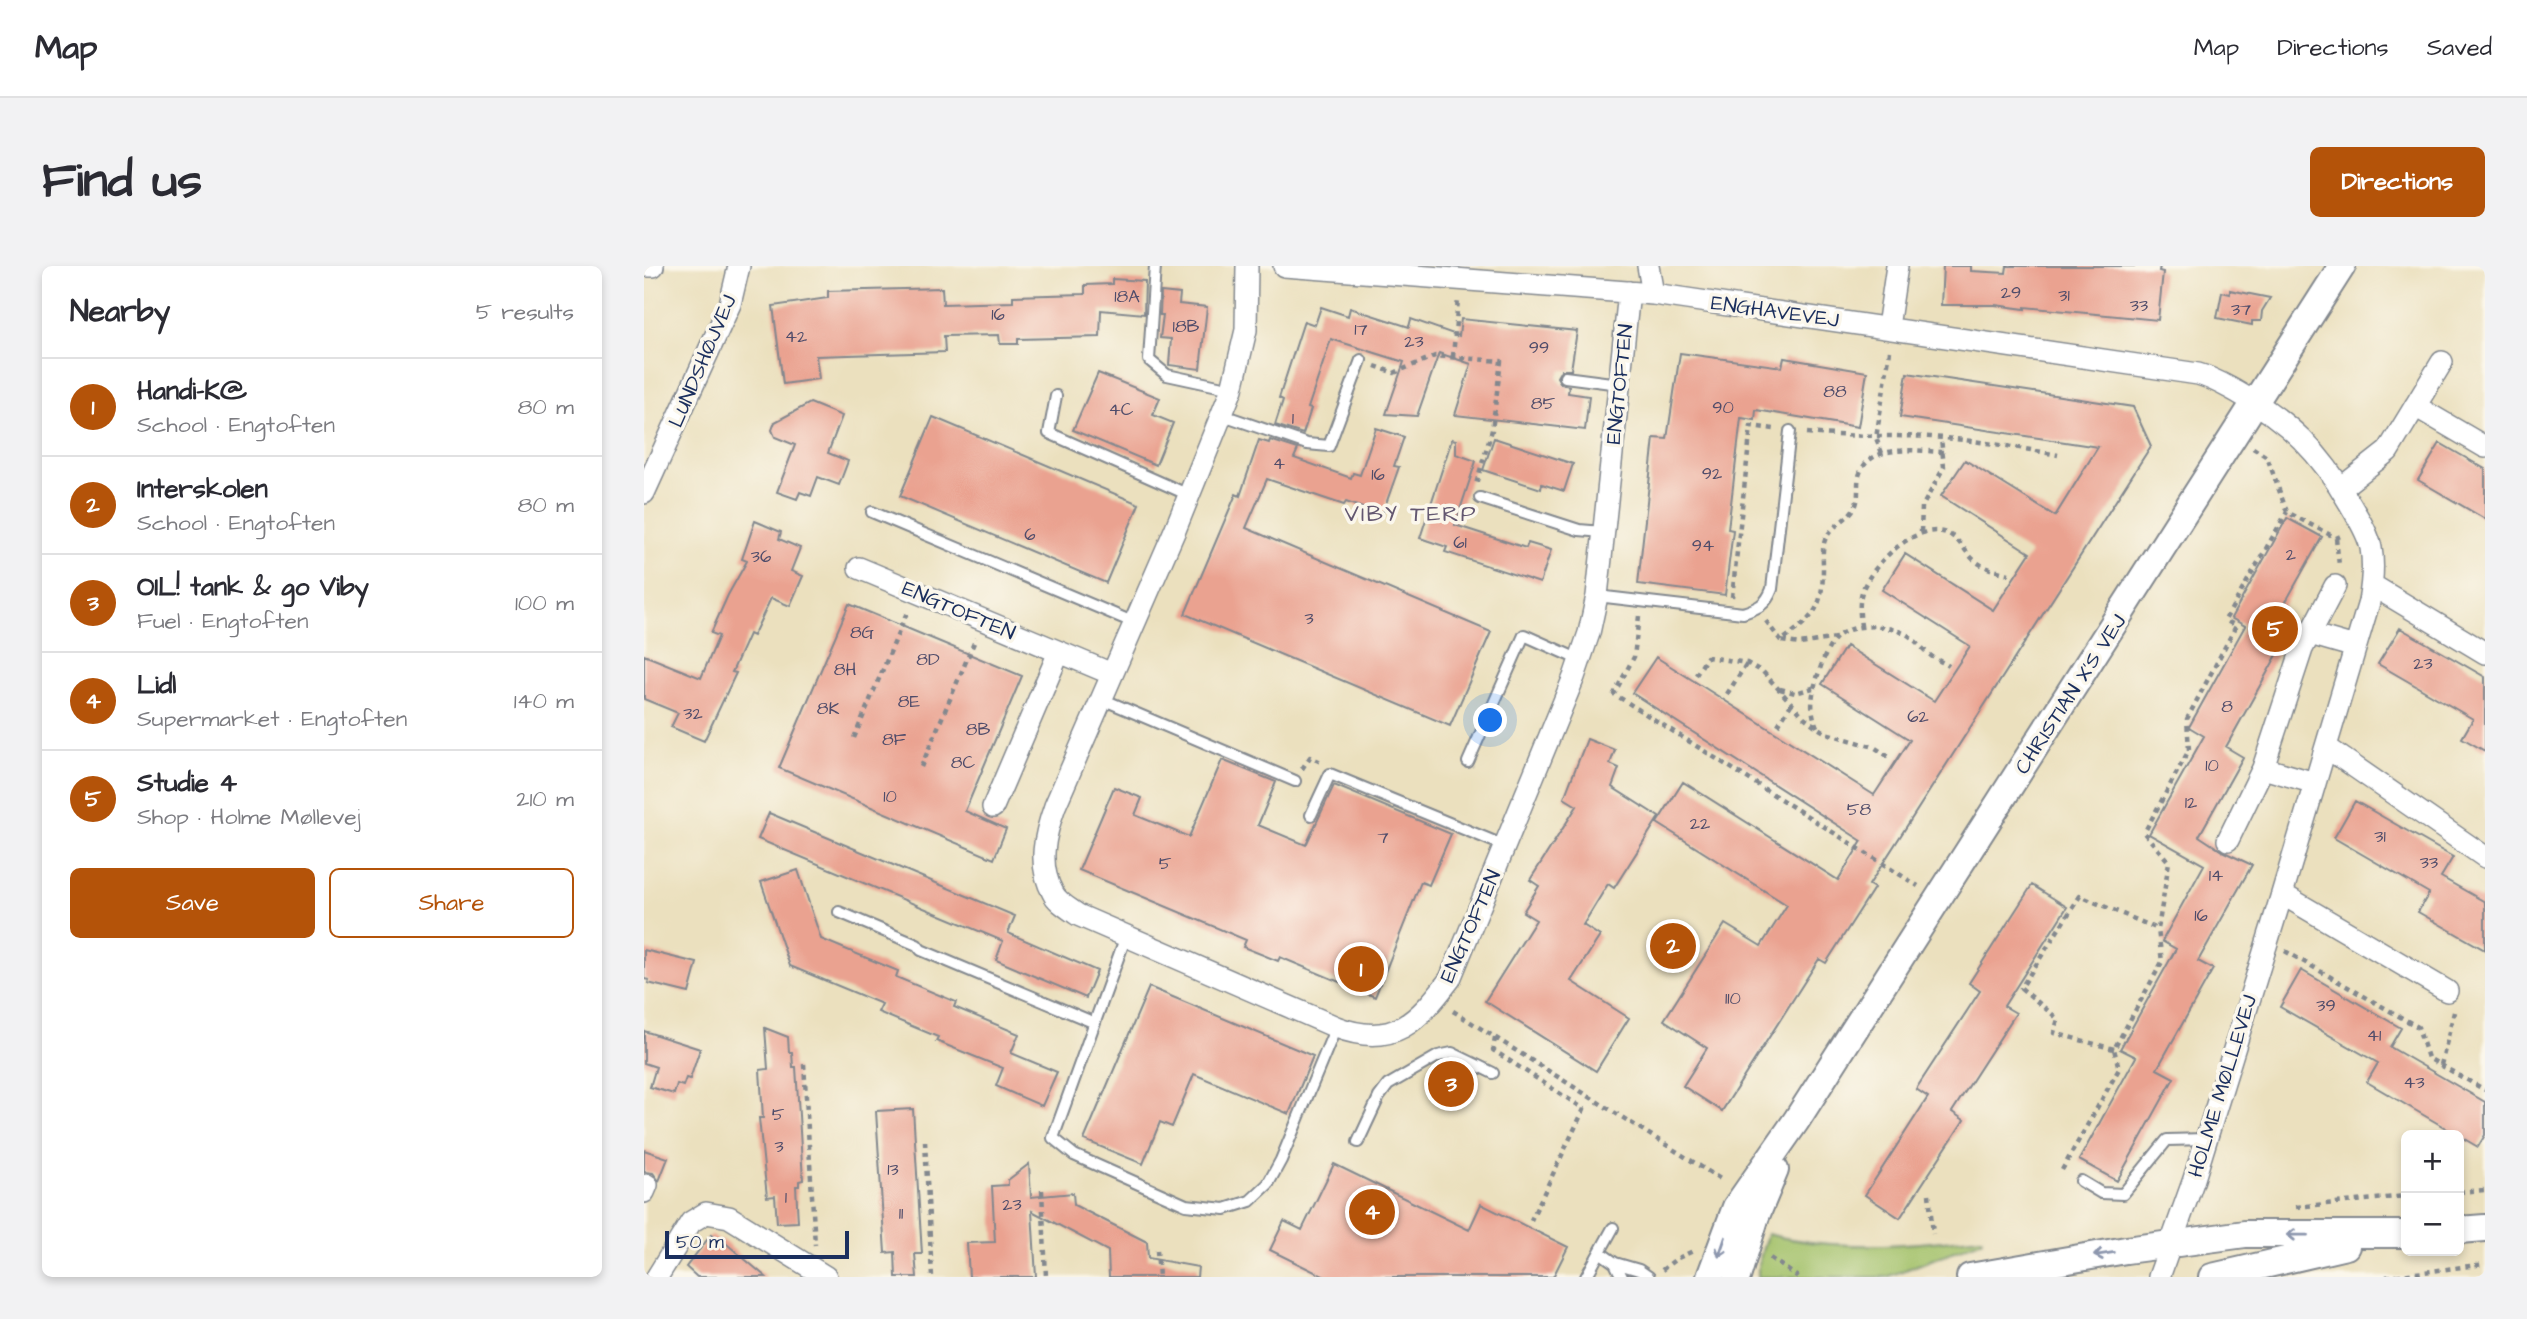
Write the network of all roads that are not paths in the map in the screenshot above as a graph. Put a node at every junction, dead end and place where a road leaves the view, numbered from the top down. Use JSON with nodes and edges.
{"nodes":[{"id":1,"x":644,"y":266,"type":"edge"},
{"id":2,"x":653,"y":266,"type":"edge"},
{"id":3,"x":739,"y":266,"type":"edge"},
{"id":4,"x":1155,"y":266,"type":"edge"},
{"id":5,"x":1247,"y":266,"type":"edge"},
{"id":6,"x":1284,"y":266,"type":"edge"},
{"id":7,"x":1294,"y":266,"type":"edge"},
{"id":8,"x":1648,"y":266,"type":"edge"},
{"id":9,"x":1897,"y":266,"type":"edge"},
{"id":10,"x":2342,"y":266,"type":"edge"},
{"id":11,"x":1629,"y":292,"type":"junction"},
{"id":12,"x":1653,"y":294,"type":"junction"},
{"id":13,"x":1888,"y":327,"type":"junction"},
{"id":14,"x":1361,"y":360,"type":"road end"},
{"id":15,"x":2442,"y":362,"type":"dead end"},
{"id":16,"x":1565,"y":377,"type":"dead end"},
{"id":17,"x":1619,"y":384,"type":"junction"},
{"id":18,"x":1232,"y":388,"type":"junction"},
{"id":19,"x":1056,"y":396,"type":"dead end"},
{"id":20,"x":2256,"y":403,"type":"junction"},
{"id":21,"x":2415,"y":406,"type":"junction"},
{"id":22,"x":1220,"y":414,"type":"junction"},
{"id":23,"x":1790,"y":431,"type":"road end"},
{"id":24,"x":2485,"y":447,"type":"edge"},
{"id":25,"x":2341,"y":488,"type":"junction"},
{"id":26,"x":644,"y":493,"type":"edge"},
{"id":27,"x":1189,"y":495,"type":"junction"},
{"id":28,"x":1479,"y":498,"type":"road end"},
{"id":29,"x":872,"y":512,"type":"dead end"},
{"id":30,"x":1603,"y":532,"type":"junction"},
{"id":31,"x":859,"y":568,"type":"dead end"},
{"id":32,"x":2372,"y":585,"type":"junction"},
{"id":33,"x":2335,"y":586,"type":"dead end"},
{"id":34,"x":1597,"y":596,"type":"junction"},
{"id":35,"x":1135,"y":623,"type":"junction"},
{"id":36,"x":2310,"y":634,"type":"junction"},
{"id":37,"x":2355,"y":647,"type":"junction"},
{"id":38,"x":1059,"y":652,"type":"junction"},
{"id":39,"x":2485,"y":653,"type":"edge"},
{"id":40,"x":1580,"y":660,"type":"junction"},
{"id":41,"x":1112,"y":674,"type":"junction"},
{"id":42,"x":1102,"y":699,"type":"junction"},
{"id":43,"x":2326,"y":747,"type":"junction"},
{"id":44,"x":1468,"y":762,"type":"dead end"},
{"id":45,"x":2263,"y":768,"type":"junction"},
{"id":46,"x":1295,"y":781,"type":"road end"},
{"id":47,"x":2315,"y":783,"type":"junction"},
{"id":48,"x":993,"y":807,"type":"dead end"},
{"id":49,"x":1311,"y":815,"type":"dead end"},
{"id":50,"x":2228,"y":840,"type":"dead end"},
{"id":51,"x":1505,"y":846,"type":"junction"},
{"id":52,"x":2485,"y":857,"type":"edge"},
{"id":53,"x":2282,"y":894,"type":"junction"},
{"id":54,"x":839,"y":912,"type":"dead end"},
{"id":55,"x":1126,"y":936,"type":"junction"},
{"id":56,"x":2447,"y":991,"type":"road end"},
{"id":57,"x":1095,"y":1023,"type":"junction"},
{"id":58,"x":1336,"y":1027,"type":"junction"},
{"id":59,"x":1493,"y":1073,"type":"dead end"},
{"id":60,"x":1796,"y":1121,"type":"junction"},
{"id":61,"x":2206,"y":1139,"type":"junction"},
{"id":62,"x":1358,"y":1142,"type":"dead end"},
{"id":63,"x":2081,"y":1181,"type":"dead end"},
{"id":64,"x":1613,"y":1228,"type":"dead end"},
{"id":65,"x":2485,"y":1228,"type":"edge"},
{"id":66,"x":2464,"y":1230,"type":"edge"},
{"id":67,"x":2398,"y":1235,"type":"edge"},
{"id":68,"x":2171,"y":1244,"type":"junction"},
{"id":69,"x":1601,"y":1253,"type":"junction"},
{"id":70,"x":1615,"y":1264,"type":"junction"},
{"id":71,"x":822,"y":1274,"type":"edge"},
{"id":72,"x":657,"y":1277,"type":"edge"},
{"id":73,"x":1586,"y":1277,"type":"edge"},
{"id":74,"x":1622,"y":1277,"type":"edge"},
{"id":75,"x":1648,"y":1277,"type":"edge"},
{"id":76,"x":1710,"y":1277,"type":"edge"},
{"id":77,"x":1737,"y":1277,"type":"edge"},
{"id":78,"x":1970,"y":1277,"type":"edge"},
{"id":79,"x":2159,"y":1277,"type":"edge"},
{"id":80,"x":2212,"y":1277,"type":"edge"}],
"edges":[{"from":1,"to":2,"type":"street"},
{"from":3,"to":26,"type":"street","name":"LUNDSHØJVEJ"},
{"from":4,"to":18,"type":"lane"},
{"from":5,"to":18,"type":"street","name":"ENGTOFTEN"},
{"from":6,"to":7,"type":"street","name":"ENGHAVEVEJ"},
{"from":7,"to":11,"type":"street","name":"ENGHAVEVEJ"},
{"from":8,"to":12,"type":"street"},
{"from":9,"to":13,"type":"street"},
{"from":10,"to":20,"type":"street","name":"CHRISTIAN X'S VEJ"},
{"from":11,"to":12,"type":"street","name":"ENGHAVEVEJ"},
{"from":11,"to":17,"type":"street","name":"ENGTOFTEN"},
{"from":12,"to":13,"type":"street","name":"ENGHAVEVEJ"},
{"from":13,"to":20,"type":"street","name":"ENGHAVEVEJ"},
{"from":14,"to":22,"type":"lane"},
{"from":15,"to":21,"type":"street"},
{"from":16,"to":17,"type":"lane"},
{"from":17,"to":30,"type":"street","name":"ENGTOFTEN"},
{"from":18,"to":22,"type":"street","name":"ENGTOFTEN"},
{"from":19,"to":27,"type":"lane"},
{"from":20,"to":25,"type":"street","name":"HOLME MØLLEVEJ"},
{"from":20,"to":60,"type":"street","name":"CHRISTIAN X'S VEJ"},
{"from":21,"to":24,"type":"street"},
{"from":21,"to":25,"type":"street"},
{"from":22,"to":27,"type":"street","name":"ENGTOFTEN"},
{"from":23,"to":34,"type":"lane"},
{"from":25,"to":32,"type":"street","name":"HOLME MØLLEVEJ"},
{"from":27,"to":35,"type":"street","name":"ENGTOFTEN"},
{"from":28,"to":30,"type":"lane"},
{"from":29,"to":35,"type":"lane"},
{"from":30,"to":34,"type":"street","name":"ENGTOFTEN"},
{"from":31,"to":38,"type":"street","name":"ENGTOFTEN"},
{"from":32,"to":37,"type":"street","name":"HOLME MØLLEVEJ"},
{"from":32,"to":39,"type":"street"},
{"from":33,"to":36,"type":"street"},
{"from":34,"to":40,"type":"street","name":"ENGTOFTEN"},
{"from":35,"to":41,"type":"street","name":"ENGTOFTEN"},
{"from":36,"to":37,"type":"street"},
{"from":36,"to":45,"type":"street"},
{"from":37,"to":43,"type":"street","name":"HOLME MØLLEVEJ"},
{"from":38,"to":41,"type":"street","name":"ENGTOFTEN"},
{"from":38,"to":48,"type":"street"},
{"from":40,"to":44,"type":"lane"},
{"from":40,"to":51,"type":"street","name":"ENGTOFTEN"},
{"from":41,"to":42,"type":"street","name":"ENGTOFTEN"},
{"from":42,"to":46,"type":"lane"},
{"from":42,"to":55,"type":"street","name":"ENGTOFTEN"},
{"from":43,"to":47,"type":"street","name":"HOLME MØLLEVEJ"},
{"from":43,"to":52,"type":"street"},
{"from":45,"to":47,"type":"street"},
{"from":45,"to":50,"type":"street"},
{"from":47,"to":53,"type":"street","name":"HOLME MØLLEVEJ"},
{"from":49,"to":51,"type":"lane"},
{"from":51,"to":58,"type":"street","name":"ENGTOFTEN"},
{"from":53,"to":56,"type":"street"},
{"from":53,"to":61,"type":"street","name":"HOLME MØLLEVEJ"},
{"from":54,"to":57,"type":"lane"},
{"from":55,"to":57,"type":"lane"},
{"from":55,"to":58,"type":"street","name":"ENGTOFTEN"},
{"from":57,"to":58,"type":"lane"},
{"from":59,"to":62,"type":"lane"},
{"from":60,"to":76,"type":"street","name":"CHRISTIAN X'S VEJ","one_way":true},
{"from":60,"to":77,"type":"street","name":"CHRISTIAN X'S VEJ"},
{"from":61,"to":63,"type":"lane"},
{"from":61,"to":68,"type":"street","name":"HOLME MØLLEVEJ"},
{"from":64,"to":69,"type":"lane"},
{"from":65,"to":66,"type":"street"},
{"from":67,"to":68,"type":"street","one_way":true},
{"from":67,"to":80,"type":"street"},
{"from":68,"to":78,"type":"street","one_way":true},
{"from":68,"to":79,"type":"street","name":"HOLME MØLLEVEJ"},
{"from":69,"to":70,"type":"lane"},
{"from":69,"to":73,"type":"lane"},
{"from":70,"to":74,"type":"lane"},
{"from":70,"to":75,"type":"lane"},
{"from":71,"to":72,"type":"street"}]}
